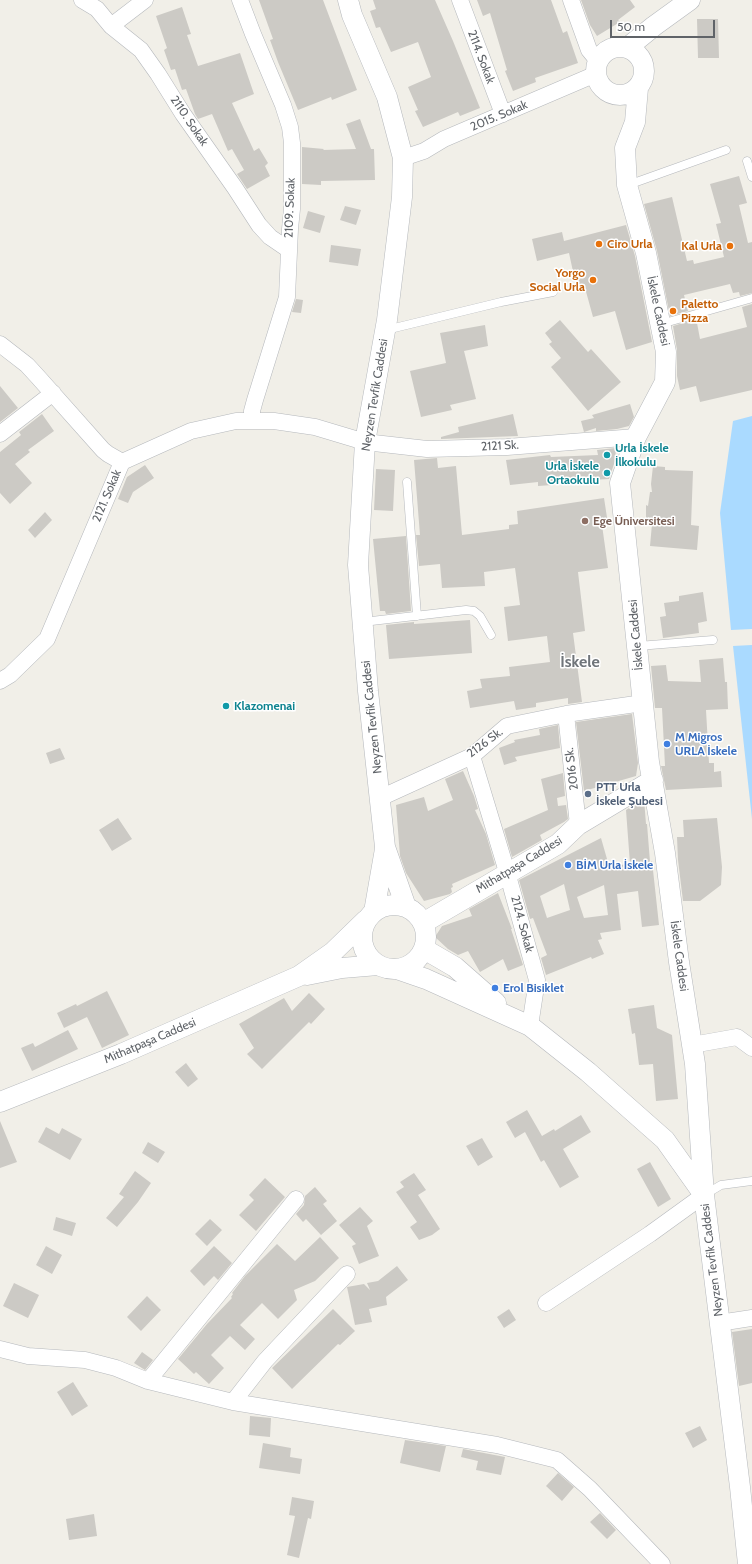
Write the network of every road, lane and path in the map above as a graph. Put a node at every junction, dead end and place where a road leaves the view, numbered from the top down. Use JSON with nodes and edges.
{"nodes":[{"id":1,"x":82,"y":0,"type":"edge"},
{"id":2,"x":145,"y":0,"type":"edge"},
{"id":3,"x":240,"y":0,"type":"edge"},
{"id":4,"x":348,"y":0,"type":"edge"},
{"id":5,"x":460,"y":0,"type":"edge"},
{"id":6,"x":571,"y":0,"type":"edge"},
{"id":7,"x":690,"y":0,"type":"edge"},
{"id":8,"x":111,"y":26,"type":"junction"},
{"id":9,"x":627,"y":48,"type":"junction"},
{"id":10,"x":597,"y":67,"type":"junction"},
{"id":11,"x":638,"y":88,"type":"junction"},
{"id":12,"x":503,"y":114,"type":"junction"},
{"id":13,"x":726,"y":150,"type":"dead end"},
{"id":14,"x":403,"y":158,"type":"junction"},
{"id":15,"x":747,"y":161,"type":"dead end"},
{"id":16,"x":752,"y":177,"type":"edge"},
{"id":17,"x":627,"y":185,"type":"junction"},
{"id":18,"x":289,"y":250,"type":"junction"},
{"id":19,"x":553,"y":292,"type":"dead end"},
{"id":20,"x":752,"y":298,"type":"edge"},
{"id":21,"x":661,"y":324,"type":"junction"},
{"id":22,"x":385,"y":331,"type":"junction"},
{"id":23,"x":0,"y":344,"type":"edge"},
{"id":24,"x":53,"y":393,"type":"junction"},
{"id":25,"x":252,"y":420,"type":"junction"},
{"id":26,"x":0,"y":434,"type":"edge"},
{"id":27,"x":636,"y":437,"type":"junction"},
{"id":28,"x":365,"y":442,"type":"junction"},
{"id":29,"x":122,"y":462,"type":"junction"},
{"id":30,"x":407,"y":482,"type":"dead end"},
{"id":31,"x":417,"y":616,"type":"junction"},
{"id":32,"x":362,"y":622,"type":"junction"},
{"id":33,"x":491,"y":635,"type":"dead end"},
{"id":34,"x":713,"y":640,"type":"dead end"},
{"id":35,"x":637,"y":646,"type":"junction"},
{"id":36,"x":0,"y":681,"type":"edge"},
{"id":37,"x":643,"y":703,"type":"junction"},
{"id":38,"x":566,"y":714,"type":"junction"},
{"id":39,"x":472,"y":756,"type":"junction"},
{"id":40,"x":653,"y":780,"type":"junction"},
{"id":41,"x":380,"y":798,"type":"junction"},
{"id":42,"x":578,"y":824,"type":"junction"},
{"id":43,"x":385,"y":847,"type":"junction"},
{"id":44,"x":507,"y":872,"type":"junction"},
{"id":45,"x":406,"y":907,"type":"junction"},
{"id":46,"x":370,"y":916,"type":"junction"},
{"id":47,"x":422,"y":923,"type":"junction"},
{"id":48,"x":424,"y":949,"type":"junction"},
{"id":49,"x":387,"y":967,"type":"junction"},
{"id":50,"x":299,"y":976,"type":"junction"},
{"id":51,"x":511,"y":1016,"type":"junction"},
{"id":52,"x":530,"y":1026,"type":"junction"},
{"id":53,"x":692,"y":1045,"type":"junction"},
{"id":54,"x":752,"y":1048,"type":"edge"},
{"id":55,"x":0,"y":1102,"type":"edge"},
{"id":56,"x":752,"y":1181,"type":"edge"},
{"id":57,"x":704,"y":1196,"type":"junction"},
{"id":58,"x":296,"y":1199,"type":"dead end"},
{"id":59,"x":347,"y":1274,"type":"dead end"},
{"id":60,"x":546,"y":1303,"type":"dead end"},
{"id":61,"x":752,"y":1318,"type":"edge"},
{"id":62,"x":719,"y":1322,"type":"junction"},
{"id":63,"x":0,"y":1349,"type":"edge"},
{"id":64,"x":148,"y":1381,"type":"junction"},
{"id":65,"x":233,"y":1402,"type":"junction"},
{"id":66,"x":662,"y":1564,"type":"edge"},
{"id":67,"x":748,"y":1564,"type":"edge"}],
"edges":[{"from":1,"to":8,"type":"street","name":"2110. Sokak"},
{"from":2,"to":8,"type":"street"},
{"from":3,"to":18,"type":"street","name":"2109. Sokak"},
{"from":4,"to":14,"type":"street","name":"Neyzen Tevfik Caddesi"},
{"from":5,"to":12,"type":"street","name":"2114. Sokak"},
{"from":6,"to":10,"type":"street"},
{"from":7,"to":9,"type":"street"},
{"from":8,"to":18,"type":"street","name":"2110. Sokak"},
{"from":9,"to":10,"type":"street"},
{"from":9,"to":11,"type":"street"},
{"from":10,"to":11,"type":"street"},
{"from":10,"to":12,"type":"street","name":"2015. Sokak"},
{"from":11,"to":17,"type":"street","name":"İskele Caddesi"},
{"from":12,"to":14,"type":"street","name":"2015. Sokak"},
{"from":13,"to":17,"type":"lane"},
{"from":14,"to":22,"type":"street","name":"Neyzen Tevfik Caddesi"},
{"from":15,"to":16,"type":"lane"},
{"from":17,"to":21,"type":"street","name":"İskele Caddesi"},
{"from":18,"to":25,"type":"street","name":"2109. Sokak"},
{"from":19,"to":22,"type":"lane"},
{"from":20,"to":21,"type":"lane"},
{"from":21,"to":27,"type":"street","name":"İskele Caddesi"},
{"from":22,"to":28,"type":"street","name":"Neyzen Tevfik Caddesi"},
{"from":23,"to":24,"type":"street"},
{"from":24,"to":26,"type":"street"},
{"from":24,"to":29,"type":"street"},
{"from":25,"to":28,"type":"street","name":"2121. Sokak"},
{"from":25,"to":29,"type":"street","name":"2121. Sokak"},
{"from":27,"to":28,"type":"street","name":"2121 Sk."},
{"from":27,"to":35,"type":"street","name":"İskele Caddesi"},
{"from":28,"to":32,"type":"street","name":"Neyzen Tevfik Caddesi"},
{"from":29,"to":36,"type":"street","name":"2121. Sokak"},
{"from":30,"to":31,"type":"lane"},
{"from":31,"to":32,"type":"lane"},
{"from":31,"to":33,"type":"lane"},
{"from":32,"to":41,"type":"street","name":"Neyzen Tevfik Caddesi"},
{"from":34,"to":35,"type":"lane"},
{"from":35,"to":37,"type":"street","name":"İskele Caddesi"},
{"from":37,"to":38,"type":"street","name":"2126 Sk."},
{"from":37,"to":40,"type":"street","name":"İskele Caddesi"},
{"from":38,"to":39,"type":"street","name":"2126 Sk."},
{"from":38,"to":42,"type":"street","name":"2016 Sk."},
{"from":39,"to":41,"type":"street","name":"2126 Sk."},
{"from":39,"to":44,"type":"street","name":"2124. Sokak"},
{"from":40,"to":42,"type":"street","name":"Mithatpaşa Caddesi"},
{"from":40,"to":53,"type":"street","name":"İskele Caddesi"},
{"from":41,"to":43,"type":"street","name":"Neyzen Tevfik Caddesi"},
{"from":42,"to":44,"type":"street","name":"Mithatpaşa Caddesi"},
{"from":43,"to":45,"type":"street"},
{"from":43,"to":46,"type":"street"},
{"from":44,"to":47,"type":"street","name":"Mithatpaşa Caddesi"},
{"from":44,"to":52,"type":"street","name":"2124. Sokak"},
{"from":45,"to":46,"type":"street"},
{"from":45,"to":47,"type":"street"},
{"from":46,"to":49,"type":"street"},
{"from":46,"to":50,"type":"street"},
{"from":47,"to":48,"type":"street"},
{"from":48,"to":49,"type":"street"},
{"from":48,"to":51,"type":"street","name":"Neyzen Tevfik Caddesi"},
{"from":49,"to":50,"type":"street"},
{"from":49,"to":51,"type":"street","name":"Neyzen Tevfik Caddesi"},
{"from":50,"to":55,"type":"street","name":"Mithatpaşa Caddesi"},
{"from":51,"to":52,"type":"street","name":"Neyzen Tevfik Caddesi"},
{"from":52,"to":57,"type":"street","name":"Neyzen Tevfik Caddesi"},
{"from":53,"to":54,"type":"street"},
{"from":53,"to":57,"type":"street","name":"İskele Caddesi"},
{"from":56,"to":57,"type":"lane"},
{"from":57,"to":60,"type":"street"},
{"from":57,"to":62,"type":"street","name":"Neyzen Tevfik Caddesi"},
{"from":58,"to":64,"type":"street"},
{"from":59,"to":65,"type":"street"},
{"from":61,"to":62,"type":"street"},
{"from":62,"to":67,"type":"street","name":"Neyzen Tevfik Caddesi"},
{"from":63,"to":64,"type":"street"},
{"from":64,"to":65,"type":"street"},
{"from":65,"to":66,"type":"street"}]}
